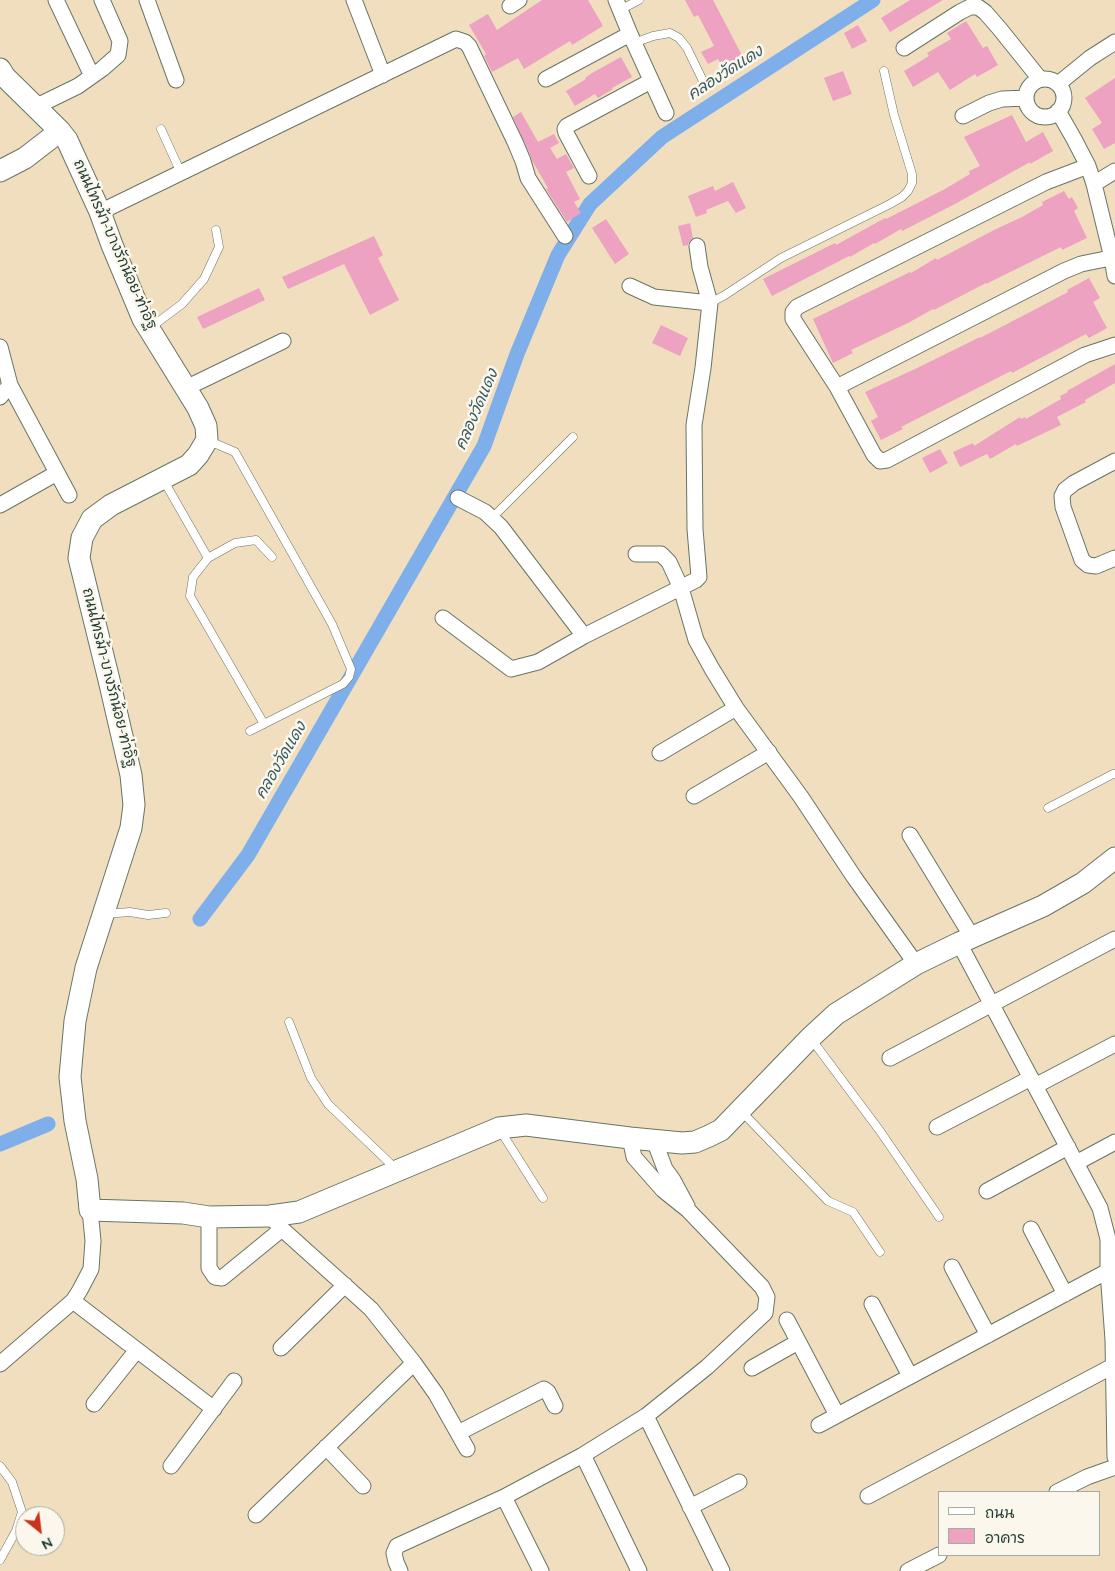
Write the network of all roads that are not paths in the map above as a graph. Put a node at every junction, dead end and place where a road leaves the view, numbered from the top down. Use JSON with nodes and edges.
{"nodes":[{"id":1,"x":56,"y":0,"type":"edge"},
{"id":2,"x":102,"y":0,"type":"edge"},
{"id":3,"x":147,"y":0,"type":"edge"},
{"id":4,"x":354,"y":0,"type":"edge"},
{"id":5,"x":639,"y":0,"type":"edge"},
{"id":6,"x":618,"y":5,"type":"edge"},
{"id":7,"x":632,"y":39,"type":"junction"},
{"id":8,"x":1115,"y":42,"type":"edge"},
{"id":9,"x":904,"y":48,"type":"dead end"},
{"id":10,"x":0,"y":69,"type":"edge"},
{"id":11,"x":884,"y":71,"type":"dead end"},
{"id":12,"x":383,"y":75,"type":"junction"},
{"id":13,"x":92,"y":76,"type":"junction"},
{"id":14,"x":546,"y":79,"type":"dead end"},
{"id":15,"x":1040,"y":79,"type":"junction"},
{"id":16,"x":176,"y":80,"type":"dead end"},
{"id":17,"x":651,"y":80,"type":"junction"},
{"id":18,"x":703,"y":81,"type":"dead end"},
{"id":19,"x":1058,"y":84,"type":"junction"},
{"id":20,"x":1026,"y":98,"type":"junction"},
{"id":21,"x":35,"y":107,"type":"junction"},
{"id":22,"x":1058,"y":111,"type":"junction"},
{"id":23,"x":666,"y":113,"type":"dead end"},
{"id":24,"x":963,"y":116,"type":"dead end"},
{"id":25,"x":161,"y":129,"type":"dead end"},
{"id":26,"x":60,"y":131,"type":"junction"},
{"id":27,"x":1088,"y":166,"type":"junction"},
{"id":28,"x":0,"y":171,"type":"edge"},
{"id":29,"x":1115,"y":171,"type":"edge"},
{"id":30,"x":181,"y":174,"type":"junction"},
{"id":31,"x":589,"y":176,"type":"dead end"},
{"id":32,"x":1094,"y":184,"type":"junction"},
{"id":33,"x":100,"y":212,"type":"junction"},
{"id":34,"x":216,"y":230,"type":"dead end"},
{"id":35,"x":565,"y":236,"type":"dead end"},
{"id":36,"x":698,"y":246,"type":"dead end"},
{"id":37,"x":1114,"y":258,"type":"edge"},
{"id":38,"x":1115,"y":276,"type":"edge"},
{"id":39,"x":630,"y":286,"type":"dead end"},
{"id":40,"x":710,"y":303,"type":"junction"},
{"id":41,"x":150,"y":329,"type":"junction"},
{"id":42,"x":283,"y":340,"type":"dead end"},
{"id":43,"x":1115,"y":345,"type":"edge"},
{"id":44,"x":0,"y":347,"type":"edge"},
{"id":45,"x":5,"y":386,"type":"edge"},
{"id":46,"x":837,"y":387,"type":"junction"},
{"id":47,"x":186,"y":388,"type":"junction"},
{"id":48,"x":0,"y":397,"type":"edge"},
{"id":49,"x":573,"y":437,"type":"dead end"},
{"id":50,"x":207,"y":440,"type":"junction"},
{"id":51,"x":1115,"y":461,"type":"edge"},
{"id":52,"x":57,"y":473,"type":"junction"},
{"id":53,"x":163,"y":479,"type":"junction"},
{"id":54,"x":69,"y":495,"type":"dead end"},
{"id":55,"x":458,"y":498,"type":"dead end"},
{"id":56,"x":0,"y":505,"type":"edge"},
{"id":57,"x":492,"y":518,"type":"junction"},
{"id":58,"x":636,"y":554,"type":"dead end"},
{"id":59,"x":272,"y":557,"type":"dead end"},
{"id":60,"x":208,"y":558,"type":"junction"},
{"id":61,"x":1115,"y":558,"type":"edge"},
{"id":62,"x":681,"y":588,"type":"junction"},
{"id":63,"x":443,"y":618,"type":"dead end"},
{"id":64,"x":584,"y":636,"type":"junction"},
{"id":65,"x":736,"y":708,"type":"junction"},
{"id":66,"x":264,"y":724,"type":"junction"},
{"id":67,"x":250,"y":731,"type":"dead end"},
{"id":68,"x":769,"y":752,"type":"junction"},
{"id":69,"x":660,"y":753,"type":"dead end"},
{"id":70,"x":1115,"y":774,"type":"edge"},
{"id":71,"x":694,"y":796,"type":"dead end"},
{"id":72,"x":1048,"y":808,"type":"dead end"},
{"id":73,"x":910,"y":835,"type":"dead end"},
{"id":74,"x":1115,"y":858,"type":"edge"},
{"id":75,"x":166,"y":912,"type":"dead end"},
{"id":76,"x":103,"y":914,"type":"junction"},
{"id":77,"x":1115,"y":939,"type":"edge"},
{"id":78,"x":965,"y":940,"type":"junction"},
{"id":79,"x":916,"y":964,"type":"junction"},
{"id":80,"x":992,"y":1004,"type":"junction"},
{"id":81,"x":289,"y":1022,"type":"dead end"},
{"id":82,"x":810,"y":1038,"type":"junction"},
{"id":83,"x":1115,"y":1044,"type":"edge"},
{"id":84,"x":890,"y":1058,"type":"dead end"},
{"id":85,"x":1033,"y":1082,"type":"junction"},
{"id":86,"x":741,"y":1110,"type":"junction"},
{"id":87,"x":938,"y":1127,"type":"dead end"},
{"id":88,"x":499,"y":1128,"type":"junction"},
{"id":89,"x":630,"y":1138,"type":"junction"},
{"id":90,"x":654,"y":1140,"type":"junction"},
{"id":91,"x":1115,"y":1142,"type":"edge"},
{"id":92,"x":1068,"y":1147,"type":"junction"},
{"id":93,"x":1076,"y":1163,"type":"junction"},
{"id":94,"x":398,"y":1171,"type":"junction"},
{"id":95,"x":987,"y":1192,"type":"dead end"},
{"id":96,"x":543,"y":1198,"type":"dead end"},
{"id":97,"x":90,"y":1210,"type":"junction"},
{"id":98,"x":688,"y":1210,"type":"junction"},
{"id":99,"x":209,"y":1217,"type":"junction"},
{"id":100,"x":939,"y":1217,"type":"dead end"},
{"id":101,"x":276,"y":1222,"type":"junction"},
{"id":102,"x":1031,"y":1229,"type":"dead end"},
{"id":103,"x":1111,"y":1238,"type":"edge"},
{"id":104,"x":880,"y":1252,"type":"dead end"},
{"id":105,"x":952,"y":1267,"type":"dead end"},
{"id":106,"x":1108,"y":1272,"type":"junction"},
{"id":107,"x":345,"y":1285,"type":"junction"},
{"id":108,"x":1066,"y":1294,"type":"junction"},
{"id":109,"x":73,"y":1301,"type":"junction"},
{"id":110,"x":872,"y":1304,"type":"dead end"},
{"id":111,"x":787,"y":1320,"type":"dead end"},
{"id":112,"x":988,"y":1335,"type":"junction"},
{"id":113,"x":1114,"y":1339,"type":"edge"},
{"id":114,"x":798,"y":1342,"type":"junction"},
{"id":115,"x":281,"y":1348,"type":"dead end"},
{"id":116,"x":137,"y":1350,"type":"junction"},
{"id":117,"x":414,"y":1362,"type":"junction"},
{"id":118,"x":0,"y":1364,"type":"edge"},
{"id":119,"x":1113,"y":1366,"type":"junction"},
{"id":120,"x":752,"y":1368,"type":"dead end"},
{"id":121,"x":910,"y":1376,"type":"junction"},
{"id":122,"x":234,"y":1381,"type":"dead end"},
{"id":123,"x":94,"y":1404,"type":"dead end"},
{"id":124,"x":555,"y":1406,"type":"dead end"},
{"id":125,"x":214,"y":1409,"type":"junction"},
{"id":126,"x":837,"y":1415,"type":"junction"},
{"id":127,"x":646,"y":1416,"type":"junction"},
{"id":128,"x":819,"y":1425,"type":"dead end"},
{"id":129,"x":458,"y":1433,"type":"junction"},
{"id":130,"x":326,"y":1447,"type":"junction"},
{"id":131,"x":468,"y":1449,"type":"dead end"},
{"id":132,"x":583,"y":1455,"type":"junction"},
{"id":133,"x":1115,"y":1457,"type":"edge"},
{"id":134,"x":0,"y":1466,"type":"edge"},
{"id":135,"x":171,"y":1466,"type":"dead end"},
{"id":136,"x":1115,"y":1466,"type":"edge"},
{"id":137,"x":739,"y":1482,"type":"dead end"},
{"id":138,"x":362,"y":1486,"type":"dead end"},
{"id":139,"x":1059,"y":1491,"type":"edge"},
{"id":140,"x":868,"y":1496,"type":"dead end"},
{"id":141,"x":504,"y":1497,"type":"junction"},
{"id":142,"x":690,"y":1507,"type":"junction"},
{"id":143,"x":256,"y":1515,"type":"dead end"},
{"id":144,"x":938,"y":1556,"type":"edge"},
{"id":145,"x":0,"y":1560,"type":"edge"},
{"id":146,"x":400,"y":1571,"type":"edge"},
{"id":147,"x":541,"y":1571,"type":"edge"},
{"id":148,"x":639,"y":1571,"type":"edge"},
{"id":149,"x":722,"y":1571,"type":"edge"},
{"id":150,"x":908,"y":1571,"type":"edge"}],
"edges":[{"from":1,"to":13,"type":"street"},
{"from":2,"to":13,"type":"street"},
{"from":3,"to":16,"type":"street"},
{"from":4,"to":12,"type":"street"},
{"from":5,"to":6,"type":"lane"},
{"from":6,"to":7,"type":"street"},
{"from":7,"to":14,"type":"street"},
{"from":7,"to":17,"type":"street"},
{"from":7,"to":18,"type":"lane"},
{"from":8,"to":19,"type":"street"},
{"from":9,"to":15,"type":"street"},
{"from":10,"to":21,"type":"street","name":"ถนนไทรม้า-บางรักน้อย-ท่าอิฐ"},
{"from":11,"to":40,"type":"lane"},
{"from":12,"to":30,"type":"street"},
{"from":12,"to":35,"type":"street"},
{"from":13,"to":21,"type":"street"},
{"from":15,"to":19,"type":"street"},
{"from":15,"to":20,"type":"street"},
{"from":17,"to":23,"type":"street"},
{"from":17,"to":31,"type":"street"},
{"from":19,"to":22,"type":"street"},
{"from":20,"to":22,"type":"street"},
{"from":20,"to":24,"type":"street"},
{"from":21,"to":26,"type":"street","name":"ถนนไทรม้า-บางรักน้อย-ท่าอิฐ"},
{"from":22,"to":27,"type":"street"},
{"from":25,"to":30,"type":"lane"},
{"from":26,"to":28,"type":"street"},
{"from":26,"to":33,"type":"street","name":"ถนนไทรม้า-บางรักน้อย-ท่าอิฐ"},
{"from":27,"to":32,"type":"street"},
{"from":27,"to":46,"type":"street"},
{"from":29,"to":32,"type":"street"},
{"from":30,"to":33,"type":"street"},
{"from":32,"to":37,"type":"street"},
{"from":33,"to":41,"type":"street","name":"ถนนไทรม้า-บางรักน้อย-ท่าอิฐ"},
{"from":34,"to":41,"type":"lane"},
{"from":36,"to":40,"type":"street"},
{"from":37,"to":38,"type":"street"},
{"from":37,"to":46,"type":"street"},
{"from":39,"to":40,"type":"street"},
{"from":40,"to":62,"type":"street"},
{"from":41,"to":47,"type":"street","name":"ถนนไทรม้า-บางรักน้อย-ท่าอิฐ"},
{"from":42,"to":47,"type":"street"},
{"from":43,"to":46,"type":"street"},
{"from":44,"to":45,"type":"street"},
{"from":45,"to":48,"type":"street"},
{"from":45,"to":52,"type":"street"},
{"from":47,"to":50,"type":"street","name":"ถนนไทรม้า-บางรักน้อย-ท่าอิฐ"},
{"from":49,"to":57,"type":"lane"},
{"from":50,"to":53,"type":"street","name":"ถนนไทรม้า-บางรักน้อย-ท่าอิฐ"},
{"from":50,"to":66,"type":"lane"},
{"from":51,"to":61,"type":"street"},
{"from":52,"to":54,"type":"street"},
{"from":52,"to":56,"type":"street"},
{"from":53,"to":60,"type":"lane"},
{"from":53,"to":76,"type":"street","name":"ถนนไทรม้า-บางรักน้อย-ท่าอิฐ"},
{"from":55,"to":57,"type":"street"},
{"from":57,"to":64,"type":"street"},
{"from":58,"to":62,"type":"street"},
{"from":59,"to":60,"type":"lane"},
{"from":60,"to":66,"type":"lane"},
{"from":62,"to":64,"type":"street"},
{"from":62,"to":65,"type":"street"},
{"from":63,"to":64,"type":"street"},
{"from":65,"to":68,"type":"street"},
{"from":65,"to":69,"type":"street"},
{"from":66,"to":67,"type":"lane"},
{"from":68,"to":71,"type":"street"},
{"from":68,"to":79,"type":"street"},
{"from":70,"to":72,"type":"lane"},
{"from":73,"to":78,"type":"street"},
{"from":74,"to":78,"type":"street"},
{"from":75,"to":76,"type":"lane"},
{"from":76,"to":97,"type":"street","name":"ถนนไทรม้า-บางรักน้อย-ท่าอิฐ"},
{"from":77,"to":80,"type":"street"},
{"from":78,"to":79,"type":"street"},
{"from":78,"to":80,"type":"street"},
{"from":79,"to":82,"type":"street"},
{"from":80,"to":84,"type":"street"},
{"from":80,"to":85,"type":"street"},
{"from":81,"to":94,"type":"lane"},
{"from":82,"to":86,"type":"street"},
{"from":82,"to":100,"type":"lane"},
{"from":83,"to":85,"type":"street"},
{"from":85,"to":87,"type":"street"},
{"from":85,"to":92,"type":"street"},
{"from":86,"to":90,"type":"street"},
{"from":86,"to":104,"type":"lane"},
{"from":88,"to":89,"type":"street"},
{"from":88,"to":94,"type":"street"},
{"from":88,"to":96,"type":"lane"},
{"from":89,"to":90,"type":"street"},
{"from":89,"to":98,"type":"street"},
{"from":90,"to":98,"type":"street"},
{"from":91,"to":93,"type":"street"},
{"from":92,"to":93,"type":"street"},
{"from":92,"to":95,"type":"street"},
{"from":93,"to":103,"type":"street"},
{"from":94,"to":101,"type":"street"},
{"from":97,"to":99,"type":"street"},
{"from":97,"to":109,"type":"street","name":"ถนนไทรม้า-บางรักน้อย-ท่าอิฐ"},
{"from":98,"to":127,"type":"street"},
{"from":99,"to":101,"type":"street"},
{"from":99,"to":101,"type":"street"},
{"from":101,"to":107,"type":"street"},
{"from":102,"to":108,"type":"street"},
{"from":103,"to":106,"type":"street"},
{"from":105,"to":112,"type":"street"},
{"from":106,"to":108,"type":"street"},
{"from":106,"to":113,"type":"street"},
{"from":107,"to":115,"type":"street"},
{"from":107,"to":117,"type":"street"},
{"from":108,"to":112,"type":"street"},
{"from":109,"to":116,"type":"street"},
{"from":109,"to":118,"type":"street","name":"ถนนไทรม้า-บางรักน้อย-ท่าอิฐ"},
{"from":110,"to":121,"type":"street"},
{"from":111,"to":114,"type":"street"},
{"from":112,"to":121,"type":"street"},
{"from":113,"to":119,"type":"street"},
{"from":114,"to":120,"type":"street"},
{"from":114,"to":126,"type":"street"},
{"from":116,"to":123,"type":"street"},
{"from":116,"to":125,"type":"street"},
{"from":117,"to":129,"type":"street"},
{"from":117,"to":130,"type":"street"},
{"from":119,"to":133,"type":"street"},
{"from":119,"to":140,"type":"street"},
{"from":121,"to":126,"type":"street"},
{"from":122,"to":125,"type":"street"},
{"from":124,"to":129,"type":"street"},
{"from":125,"to":135,"type":"street"},
{"from":126,"to":128,"type":"street"},
{"from":127,"to":132,"type":"street"},
{"from":127,"to":142,"type":"street"},
{"from":129,"to":131,"type":"street"},
{"from":130,"to":138,"type":"street"},
{"from":130,"to":143,"type":"street"},
{"from":132,"to":141,"type":"street"},
{"from":132,"to":148,"type":"street"},
{"from":134,"to":145,"type":"lane"},
{"from":136,"to":139,"type":"street"},
{"from":137,"to":142,"type":"street"},
{"from":141,"to":146,"type":"street"},
{"from":141,"to":147,"type":"street"},
{"from":142,"to":149,"type":"street"},
{"from":144,"to":150,"type":"street"}]}
